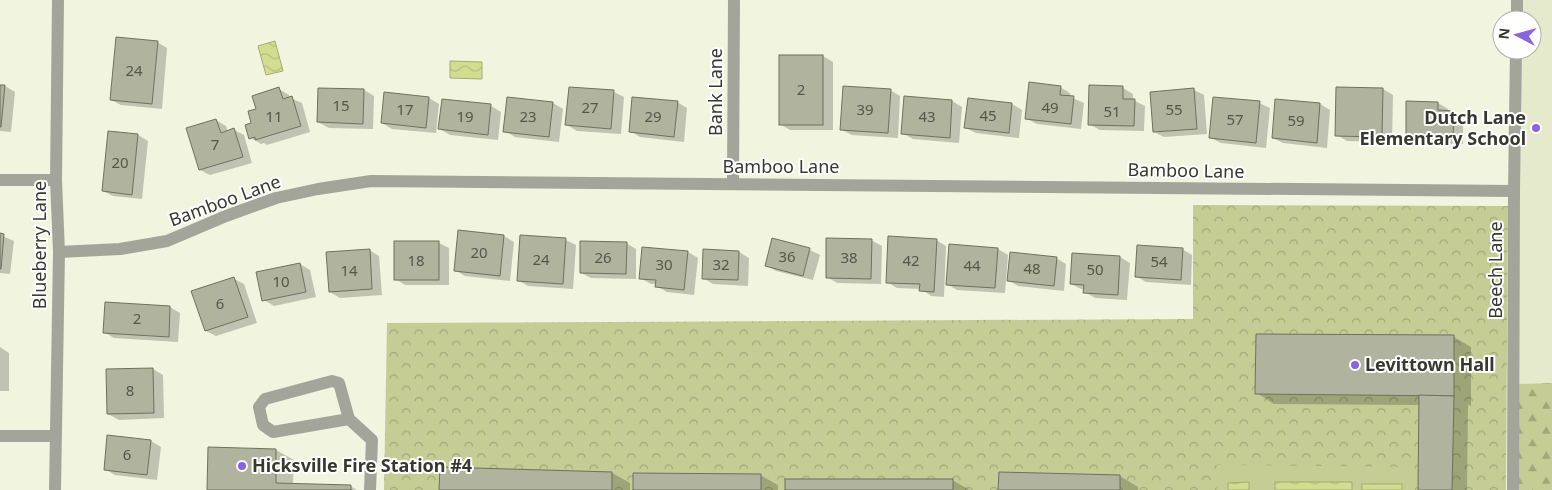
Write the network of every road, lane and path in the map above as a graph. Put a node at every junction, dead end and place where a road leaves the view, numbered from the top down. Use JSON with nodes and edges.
{"nodes":[{"id":1,"x":58,"y":0,"type":"edge"},
{"id":2,"x":734,"y":0,"type":"edge"},
{"id":3,"x":1516,"y":60,"type":"edge"},
{"id":4,"x":0,"y":180,"type":"edge"},
{"id":5,"x":56,"y":180,"type":"junction"},
{"id":6,"x":734,"y":184,"type":"junction"},
{"id":7,"x":1514,"y":191,"type":"junction"},
{"id":8,"x":59,"y":252,"type":"junction"},
{"id":9,"x":349,"y":419,"type":"junction"},
{"id":10,"x":0,"y":436,"type":"edge"},
{"id":11,"x":55,"y":436,"type":"junction"},
{"id":12,"x":55,"y":490,"type":"edge"},
{"id":13,"x":370,"y":490,"type":"edge"},
{"id":14,"x":1513,"y":490,"type":"edge"}],
"edges":[{"from":1,"to":5,"type":"street","name":"Blueberry Lane"},
{"from":2,"to":6,"type":"street","name":"Bank Lane"},
{"from":3,"to":7,"type":"street","name":"Beech Lane"},
{"from":4,"to":5,"type":"street"},
{"from":5,"to":8,"type":"street","name":"Blueberry Lane"},
{"from":6,"to":7,"type":"street","name":"Bamboo Lane"},
{"from":6,"to":8,"type":"street","name":"Bamboo Lane"},
{"from":7,"to":14,"type":"street","name":"Beech Lane"},
{"from":8,"to":11,"type":"street","name":"Blueberry Lane"},
{"from":9,"to":9,"type":"street"},
{"from":9,"to":13,"type":"street"},
{"from":10,"to":11,"type":"street"},
{"from":11,"to":12,"type":"street","name":"Blueberry Lane"}]}
